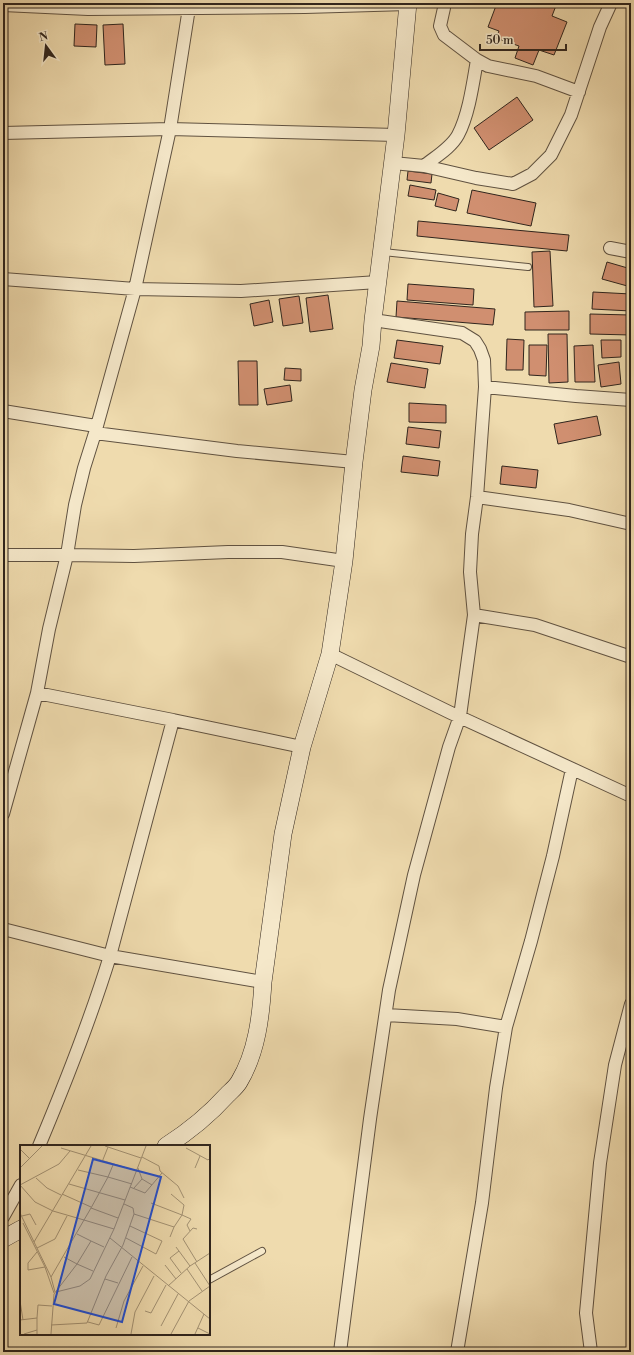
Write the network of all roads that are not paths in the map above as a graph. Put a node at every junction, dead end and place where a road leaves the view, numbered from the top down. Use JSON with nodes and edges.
{"nodes":[{"id":1,"x":408,"y":3,"type":"edge"},
{"id":2,"x":443,"y":3,"type":"edge"},
{"id":3,"x":611,"y":3,"type":"edge"},
{"id":4,"x":3,"y":5,"type":"edge"},
{"id":5,"x":89,"y":6,"type":"edge"},
{"id":6,"x":189,"y":8,"type":"junction"},
{"id":7,"x":477,"y":60,"type":"junction"},
{"id":8,"x":579,"y":92,"type":"junction"},
{"id":9,"x":170,"y":129,"type":"junction"},
{"id":10,"x":3,"y":132,"type":"edge"},
{"id":11,"x":396,"y":135,"type":"junction"},
{"id":12,"x":393,"y":163,"type":"junction"},
{"id":13,"x":424,"y":166,"type":"junction"},
{"id":14,"x":610,"y":248,"type":"dead end"},
{"id":15,"x":381,"y":252,"type":"junction"},
{"id":16,"x":631,"y":252,"type":"edge"},
{"id":17,"x":528,"y":267,"type":"dead end"},
{"id":18,"x":3,"y":279,"type":"edge"},
{"id":19,"x":378,"y":282,"type":"junction"},
{"id":20,"x":134,"y":289,"type":"junction"},
{"id":21,"x":373,"y":320,"type":"junction"},
{"id":22,"x":485,"y":387,"type":"junction"},
{"id":23,"x":631,"y":400,"type":"edge"},
{"id":24,"x":3,"y":411,"type":"edge"},
{"id":25,"x":95,"y":429,"type":"junction"},
{"id":26,"x":354,"y":462,"type":"junction"},
{"id":27,"x":477,"y":497,"type":"junction"},
{"id":28,"x":631,"y":524,"type":"edge"},
{"id":29,"x":3,"y":555,"type":"edge"},
{"id":30,"x":67,"y":556,"type":"junction"},
{"id":31,"x":344,"y":561,"type":"junction"},
{"id":32,"x":474,"y":615,"type":"junction"},
{"id":33,"x":330,"y":654,"type":"junction"},
{"id":34,"x":631,"y":657,"type":"edge"},
{"id":35,"x":36,"y":693,"type":"junction"},
{"id":36,"x":460,"y":716,"type":"junction"},
{"id":37,"x":173,"y":720,"type":"junction"},
{"id":38,"x":302,"y":747,"type":"junction"},
{"id":39,"x":572,"y":769,"type":"junction"},
{"id":40,"x":631,"y":796,"type":"edge"},
{"id":41,"x":3,"y":814,"type":"edge"},
{"id":42,"x":3,"y":929,"type":"edge"},
{"id":43,"x":110,"y":956,"type":"junction"},
{"id":44,"x":263,"y":982,"type":"junction"},
{"id":45,"x":631,"y":1004,"type":"edge"},
{"id":46,"x":386,"y":1015,"type":"junction"},
{"id":47,"x":506,"y":1027,"type":"junction"},
{"id":48,"x":39,"y":1145,"type":"edge"},
{"id":49,"x":167,"y":1145,"type":"edge"},
{"id":50,"x":20,"y":1187,"type":"edge"},
{"id":51,"x":3,"y":1217,"type":"edge"},
{"id":52,"x":20,"y":1230,"type":"edge"},
{"id":53,"x":3,"y":1239,"type":"edge"},
{"id":54,"x":262,"y":1250,"type":"dead end"},
{"id":55,"x":210,"y":1279,"type":"edge"},
{"id":56,"x":340,"y":1352,"type":"edge"},
{"id":57,"x":457,"y":1352,"type":"edge"},
{"id":58,"x":591,"y":1352,"type":"edge"}],
"edges":[{"from":1,"to":6,"type":"street"},
{"from":1,"to":11,"type":"street"},
{"from":2,"to":7,"type":"street"},
{"from":3,"to":8,"type":"street"},
{"from":4,"to":5,"type":"street"},
{"from":5,"to":6,"type":"street"},
{"from":6,"to":9,"type":"street"},
{"from":7,"to":8,"type":"street"},
{"from":7,"to":13,"type":"street"},
{"from":8,"to":13,"type":"street"},
{"from":9,"to":10,"type":"street"},
{"from":9,"to":11,"type":"street"},
{"from":9,"to":20,"type":"street"},
{"from":11,"to":12,"type":"street"},
{"from":12,"to":13,"type":"street"},
{"from":12,"to":15,"type":"street"},
{"from":14,"to":16,"type":"street"},
{"from":15,"to":17,"type":"lane"},
{"from":15,"to":19,"type":"street"},
{"from":18,"to":20,"type":"street"},
{"from":19,"to":20,"type":"street"},
{"from":19,"to":21,"type":"street"},
{"from":20,"to":25,"type":"street"},
{"from":21,"to":22,"type":"street"},
{"from":21,"to":26,"type":"street"},
{"from":22,"to":23,"type":"street"},
{"from":22,"to":27,"type":"street"},
{"from":24,"to":25,"type":"street"},
{"from":25,"to":26,"type":"street"},
{"from":25,"to":30,"type":"street"},
{"from":26,"to":31,"type":"street"},
{"from":27,"to":28,"type":"street"},
{"from":27,"to":32,"type":"street"},
{"from":29,"to":30,"type":"street"},
{"from":30,"to":31,"type":"street"},
{"from":30,"to":35,"type":"street"},
{"from":31,"to":33,"type":"street"},
{"from":32,"to":34,"type":"street"},
{"from":32,"to":36,"type":"street"},
{"from":33,"to":36,"type":"street"},
{"from":33,"to":38,"type":"street"},
{"from":35,"to":37,"type":"street"},
{"from":35,"to":41,"type":"street"},
{"from":36,"to":39,"type":"street"},
{"from":36,"to":46,"type":"street"},
{"from":37,"to":38,"type":"street"},
{"from":37,"to":43,"type":"street"},
{"from":38,"to":44,"type":"street"},
{"from":39,"to":40,"type":"street"},
{"from":39,"to":47,"type":"street"},
{"from":42,"to":43,"type":"street"},
{"from":43,"to":44,"type":"street"},
{"from":43,"to":48,"type":"street"},
{"from":44,"to":49,"type":"street"},
{"from":45,"to":58,"type":"street"},
{"from":46,"to":47,"type":"street"},
{"from":46,"to":56,"type":"street"},
{"from":47,"to":57,"type":"street"},
{"from":50,"to":51,"type":"street"},
{"from":52,"to":53,"type":"street"},
{"from":54,"to":55,"type":"lane"}]}
